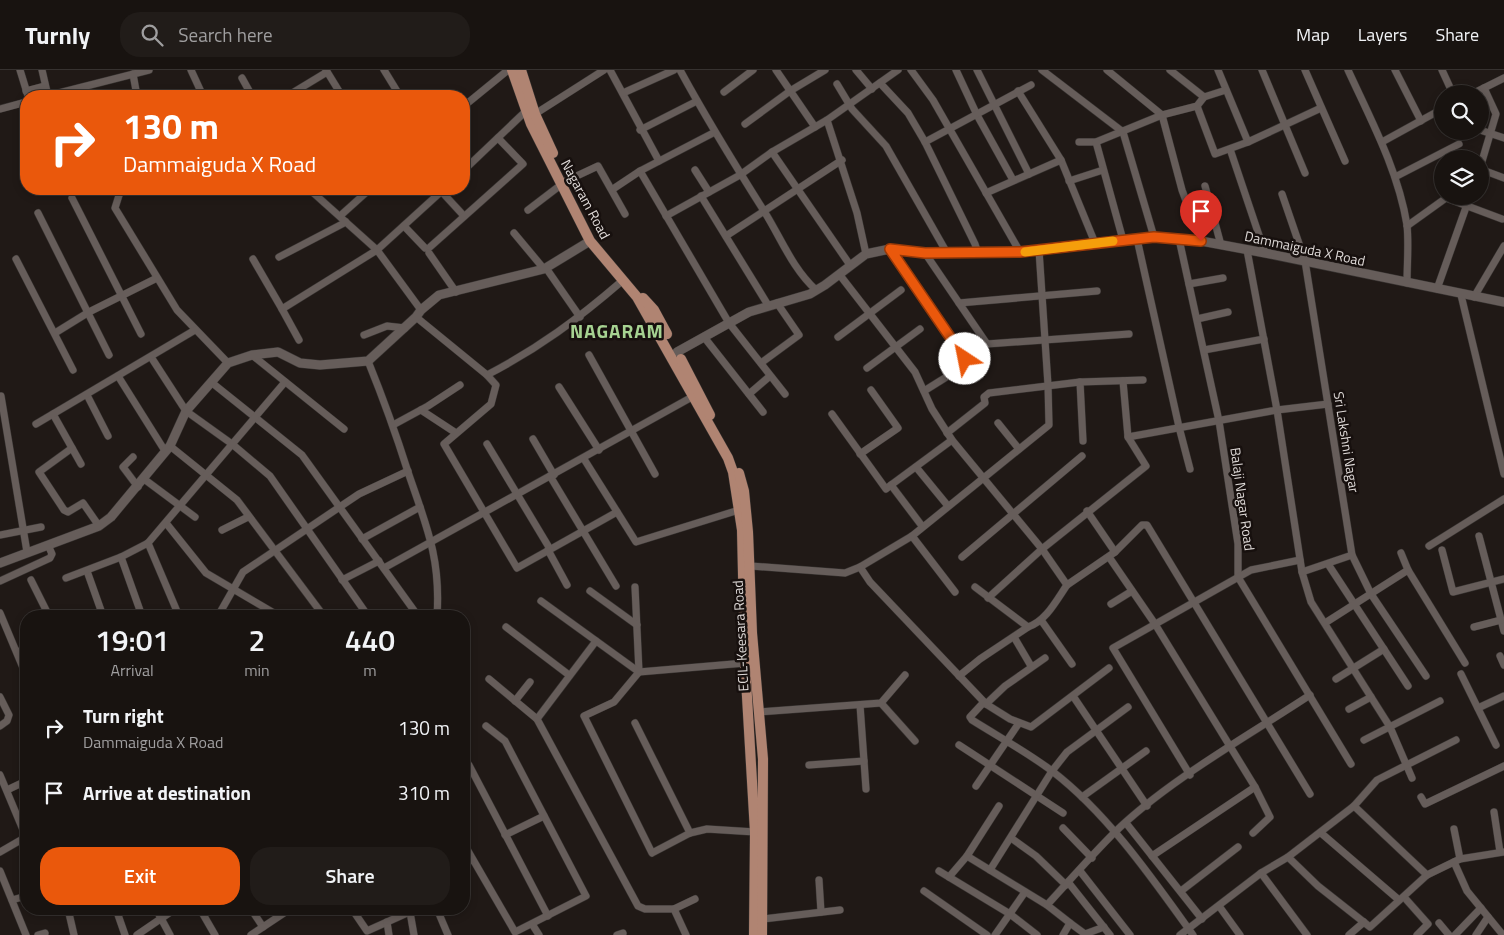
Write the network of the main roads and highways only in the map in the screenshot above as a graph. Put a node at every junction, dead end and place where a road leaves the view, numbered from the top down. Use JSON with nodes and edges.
{"nodes":[{"id":1,"x":512,"y":70,"type":"edge"},
{"id":2,"x":521,"y":70,"type":"edge"},
{"id":3,"x":530,"y":112,"type":"junction"},
{"id":4,"x":564,"y":183,"type":"junction"},
{"id":5,"x":674,"y":354,"type":"junction"},
{"id":6,"x":748,"y":619,"type":"junction"},
{"id":7,"x":754,"y":935,"type":"edge"},
{"id":8,"x":762,"y":935,"type":"edge"}],
"edges":[{"from":1,"to":3,"type":"main road","name":"Nagaram Road"},
{"from":2,"to":3,"type":"main road","name":"Nagaram Road"},
{"from":3,"to":4,"type":"main road","name":"Nagaram Road"},
{"from":4,"to":5,"type":"main road","name":"Nagaram Road"},
{"from":4,"to":5,"type":"main road","name":"Nagaram Road"},
{"from":5,"to":6,"type":"main road","name":"ECIL-Keesara Road"},
{"from":5,"to":6,"type":"main road","name":"ECIL-Keesara Road"},
{"from":6,"to":7,"type":"main road","name":"ECIL-Keesara Road"},
{"from":6,"to":8,"type":"main road","name":"ECIL-Keesara Road"}]}
